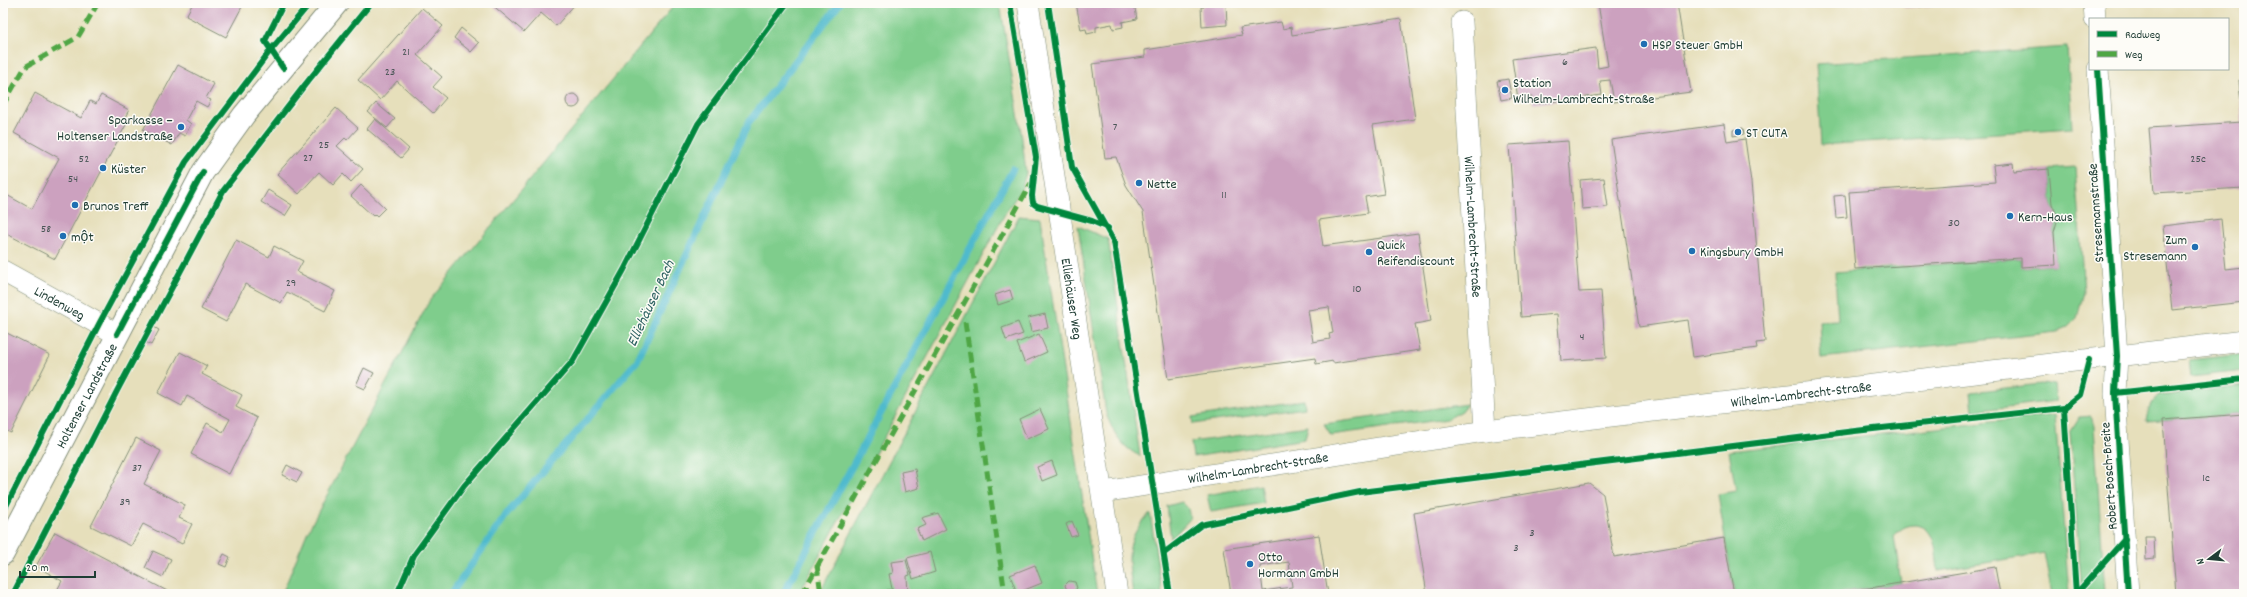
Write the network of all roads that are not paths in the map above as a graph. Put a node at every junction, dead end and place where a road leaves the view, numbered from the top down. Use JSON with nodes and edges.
{"nodes":[{"id":1,"x":337,"y":3,"type":"edge"},
{"id":2,"x":1028,"y":3,"type":"edge"},
{"id":3,"x":2094,"y":3,"type":"edge"},
{"id":4,"x":2095,"y":18,"type":"edge"},
{"id":5,"x":1462,"y":22,"type":"dead end"},
{"id":6,"x":2098,"y":70,"type":"edge"},
{"id":7,"x":3,"y":271,"type":"edge"},
{"id":8,"x":117,"y":334,"type":"junction"},
{"id":9,"x":2244,"y":341,"type":"edge"},
{"id":10,"x":2117,"y":356,"type":"junction"},
{"id":11,"x":1485,"y":431,"type":"junction"},
{"id":12,"x":1103,"y":492,"type":"junction"},
{"id":13,"x":3,"y":554,"type":"edge"},
{"id":14,"x":1117,"y":594,"type":"edge"},
{"id":15,"x":2128,"y":594,"type":"edge"}],
"edges":[{"from":1,"to":8,"type":"street","name":"Holtenser Landstraße"},
{"from":2,"to":12,"type":"street","name":"Elliehäuser Weg"},
{"from":3,"to":4,"type":"street"},
{"from":5,"to":11,"type":"street","name":"Wilhelm-Lambrecht-Straße"},
{"from":6,"to":10,"type":"street","name":"Stresemannstraße"},
{"from":7,"to":8,"type":"street","name":"Lindenweg"},
{"from":8,"to":13,"type":"street","name":"Holtenser Landstraße"},
{"from":9,"to":10,"type":"street","name":"Wilhelm-Lambrecht-Straße"},
{"from":10,"to":11,"type":"street","name":"Wilhelm-Lambrecht-Straße"},
{"from":10,"to":15,"type":"street","name":"Robert-Bosch-Breite"},
{"from":11,"to":12,"type":"street","name":"Wilhelm-Lambrecht-Straße"},
{"from":12,"to":14,"type":"street","name":"Elliehäuser Weg"}]}
